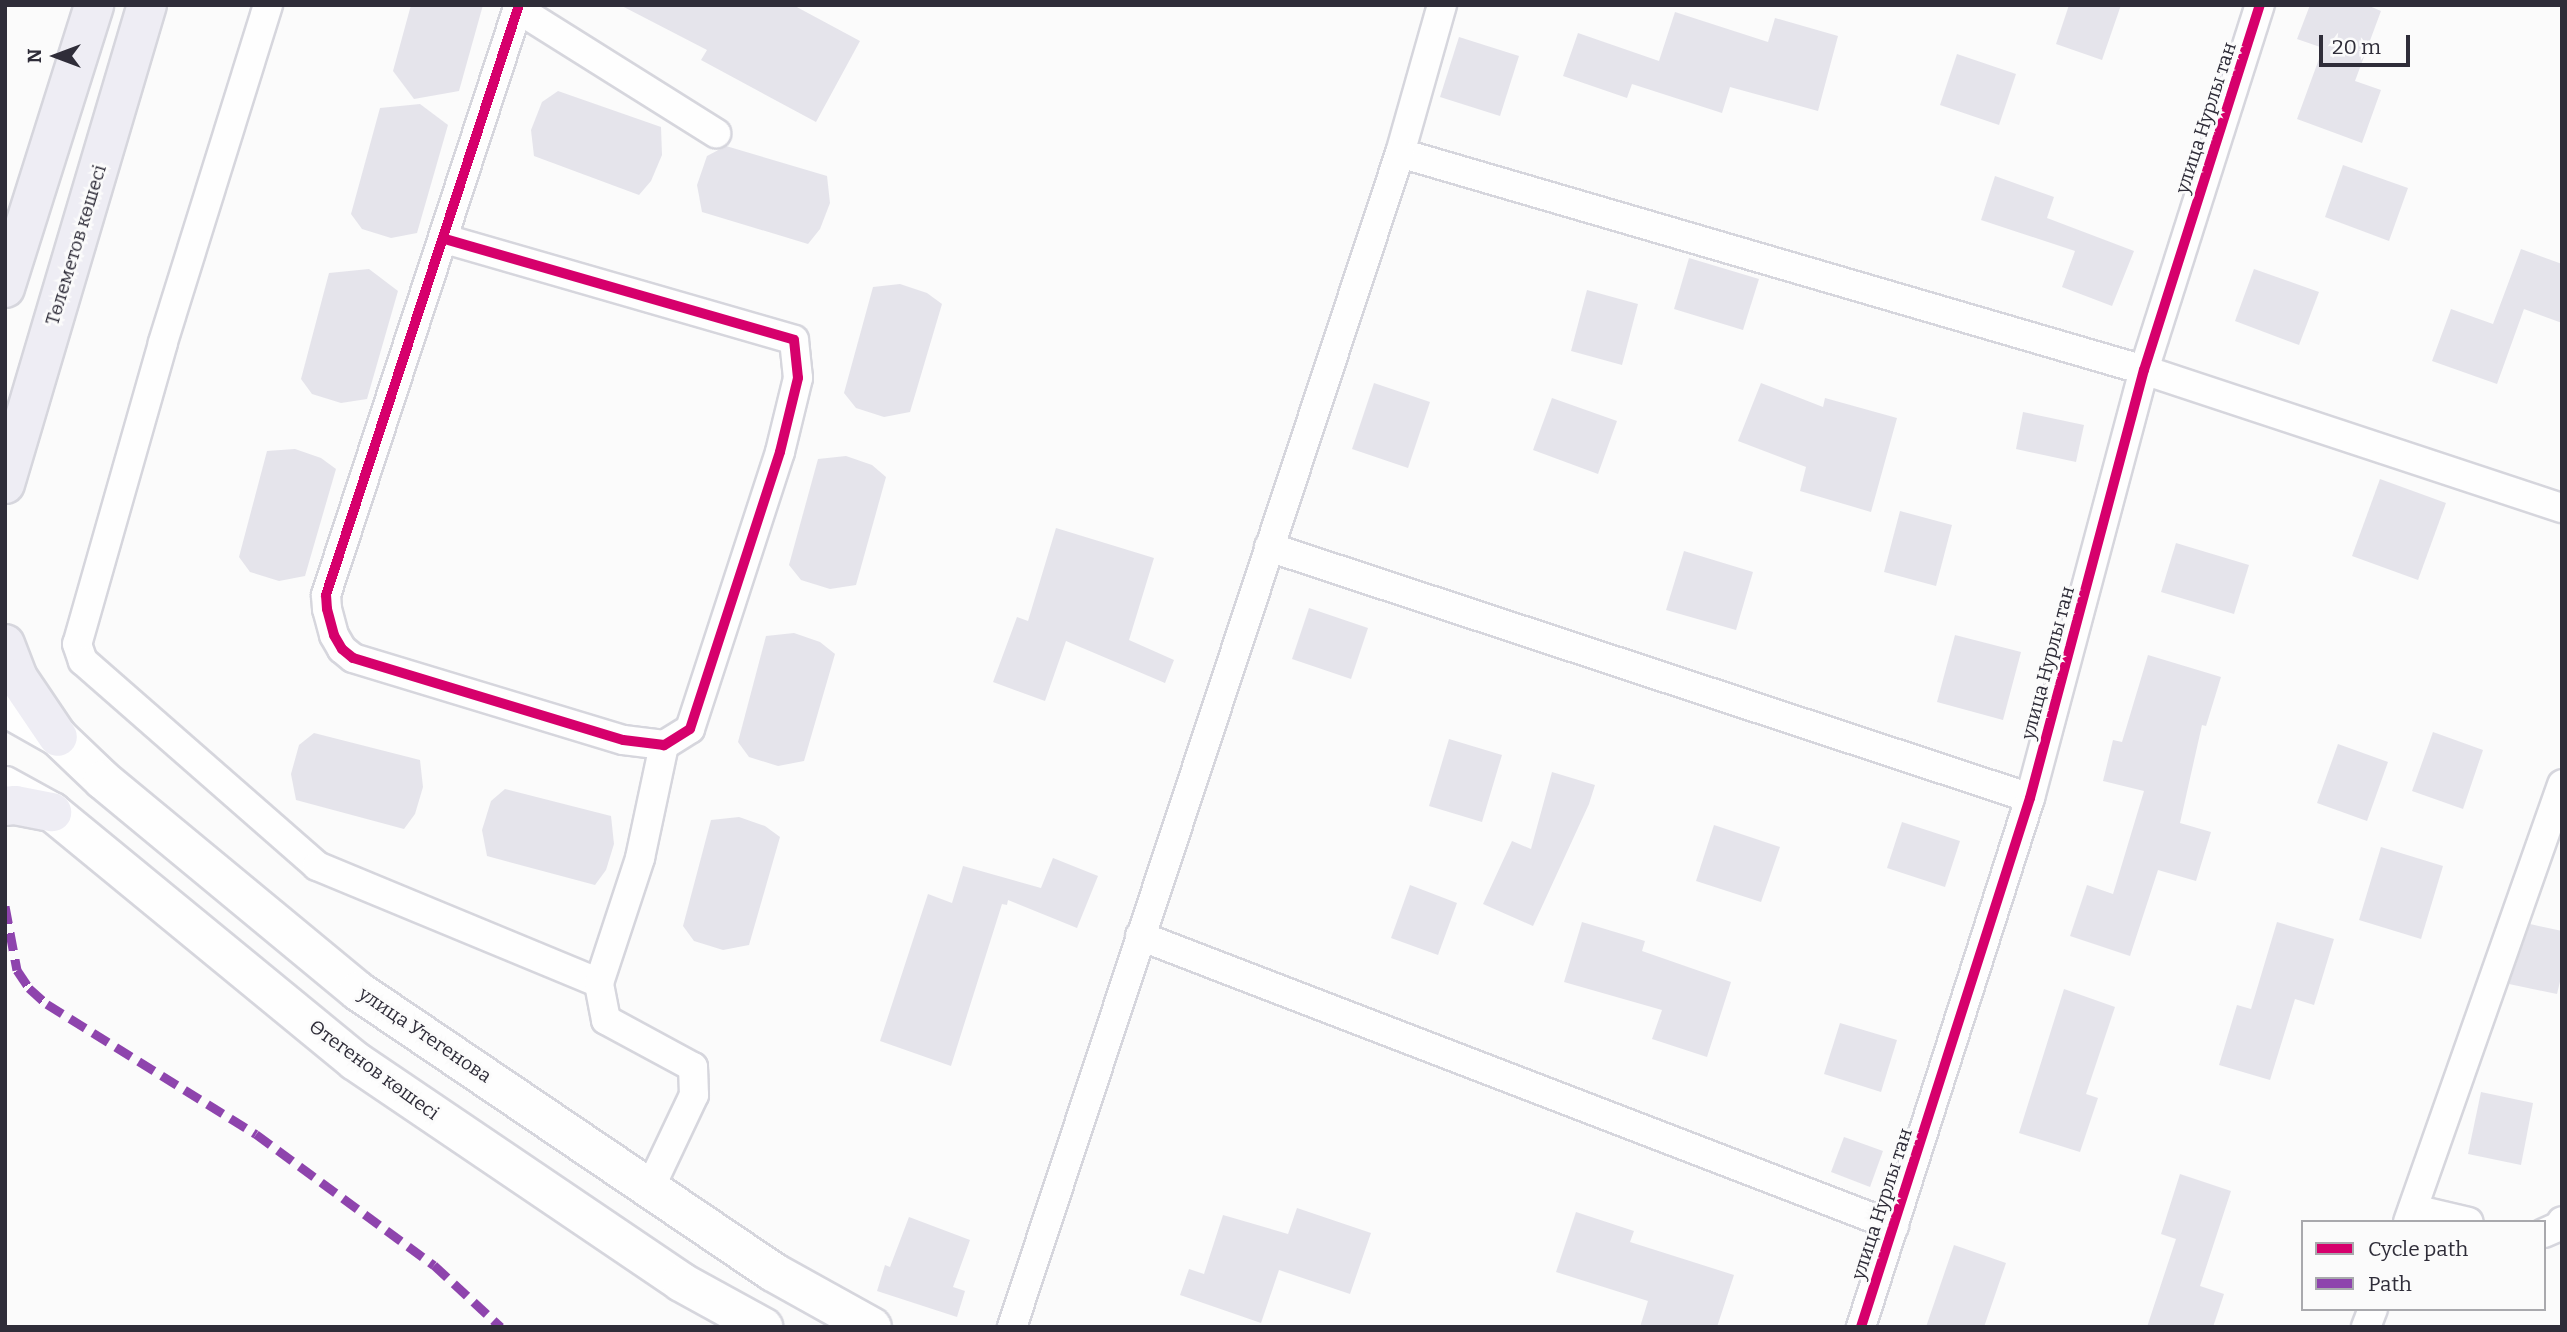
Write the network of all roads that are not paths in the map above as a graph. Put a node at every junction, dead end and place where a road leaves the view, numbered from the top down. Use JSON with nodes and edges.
{"nodes":[{"id":1,"x":94,"y":5,"type":"edge"},
{"id":2,"x":147,"y":5,"type":"edge"},
{"id":3,"x":268,"y":5,"type":"edge"},
{"id":4,"x":1442,"y":5,"type":"edge"},
{"id":5,"x":2260,"y":5,"type":"edge"},
{"id":6,"x":518,"y":7,"type":"edge"},
{"id":7,"x":716,"y":133,"type":"dead end"},
{"id":8,"x":1400,"y":153,"type":"junction"},
{"id":9,"x":445,"y":239,"type":"junction"},
{"id":10,"x":5,"y":288,"type":"edge"},
{"id":11,"x":2144,"y":370,"type":"junction"},
{"id":12,"x":5,"y":484,"type":"edge"},
{"id":13,"x":2562,"y":508,"type":"edge"},
{"id":14,"x":1269,"y":547,"type":"junction"},
{"id":15,"x":5,"y":644,"type":"edge"},
{"id":16,"x":5,"y":707,"type":"edge"},
{"id":17,"x":58,"y":737,"type":"junction"},
{"id":18,"x":664,"y":745,"type":"junction"},
{"id":19,"x":2562,"y":784,"type":"edge"},
{"id":20,"x":5,"y":786,"type":"edge"},
{"id":21,"x":2031,"y":798,"type":"junction"},
{"id":22,"x":5,"y":806,"type":"edge"},
{"id":23,"x":52,"y":812,"type":"junction"},
{"id":24,"x":1140,"y":936,"type":"junction"},
{"id":25,"x":599,"y":984,"type":"junction"},
{"id":26,"x":650,"y":1188,"type":"junction"},
{"id":27,"x":2410,"y":1215,"type":"edge"},
{"id":28,"x":2452,"y":1220,"type":"edge"},
{"id":29,"x":2562,"y":1221,"type":"edge"},
{"id":30,"x":1894,"y":1226,"type":"junction"},
{"id":31,"x":2546,"y":1232,"type":"edge"},
{"id":32,"x":763,"y":1327,"type":"edge"},
{"id":33,"x":872,"y":1327,"type":"edge"},
{"id":34,"x":1013,"y":1327,"type":"edge"},
{"id":35,"x":1861,"y":1327,"type":"edge"}],
"edges":[{"from":1,"to":10,"type":"main road"},
{"from":2,"to":12,"type":"main road","name":"Төлеметов көшесі"},
{"from":3,"to":25,"type":"street"},
{"from":4,"to":8,"type":"street"},
{"from":5,"to":11,"type":"street","name":"улица Нурлы тан"},
{"from":6,"to":7,"type":"street"},
{"from":6,"to":9,"type":"street"},
{"from":8,"to":11,"type":"street"},
{"from":8,"to":14,"type":"street"},
{"from":9,"to":18,"type":"street"},
{"from":9,"to":18,"type":"street"},
{"from":11,"to":13,"type":"street"},
{"from":11,"to":21,"type":"street","name":"улица Нурлы тан"},
{"from":14,"to":21,"type":"street"},
{"from":14,"to":24,"type":"street"},
{"from":15,"to":17,"type":"main road"},
{"from":16,"to":17,"type":"main road","name":"улица Утегенова"},
{"from":17,"to":26,"type":"main road","name":"улица Утегенова"},
{"from":18,"to":25,"type":"street"},
{"from":19,"to":27,"type":"street"},
{"from":20,"to":23,"type":"main road","name":"Өтегенов көшесі"},
{"from":21,"to":30,"type":"street","name":"улица Нурлы тан"},
{"from":22,"to":23,"type":"main road"},
{"from":23,"to":32,"type":"main road","name":"Өтегенов көшесі"},
{"from":24,"to":30,"type":"street"},
{"from":24,"to":34,"type":"street"},
{"from":25,"to":26,"type":"street"},
{"from":26,"to":33,"type":"main road","name":"улица Утегенова"},
{"from":27,"to":28,"type":"street"},
{"from":29,"to":31,"type":"street"},
{"from":30,"to":35,"type":"street","name":"улица Нурлы тан"}]}
